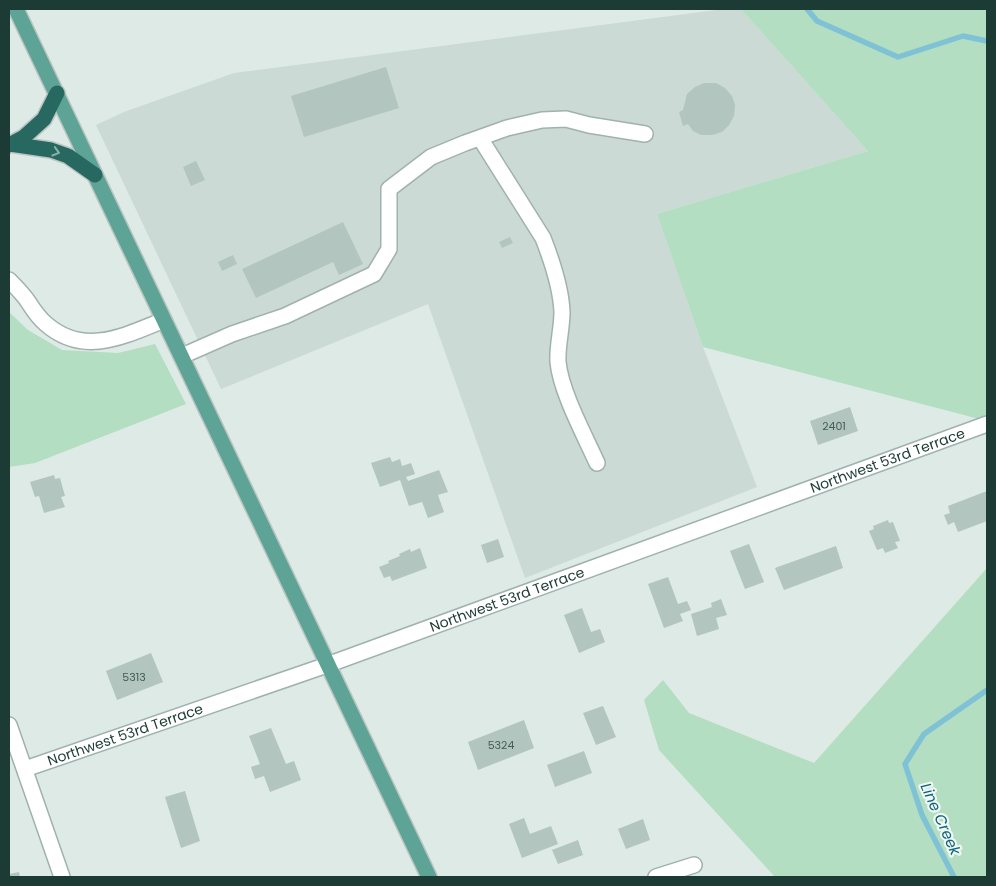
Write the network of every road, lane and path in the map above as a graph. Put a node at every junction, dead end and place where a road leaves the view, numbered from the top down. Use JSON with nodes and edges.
{"nodes":[{"id":1,"x":16,"y":9,"type":"edge"},
{"id":2,"x":57,"y":93,"type":"junction"},
{"id":3,"x":646,"y":134,"type":"dead end"},
{"id":4,"x":480,"y":138,"type":"junction"},
{"id":5,"x":10,"y":144,"type":"edge"},
{"id":6,"x":95,"y":175,"type":"junction"},
{"id":7,"x":9,"y":280,"type":"edge"},
{"id":8,"x":164,"y":320,"type":"junction"},
{"id":9,"x":182,"y":356,"type":"junction"},
{"id":10,"x":987,"y":424,"type":"edge"},
{"id":11,"x":597,"y":463,"type":"dead end"},
{"id":12,"x":328,"y":665,"type":"junction"},
{"id":13,"x":9,"y":725,"type":"edge"},
{"id":14,"x":25,"y":769,"type":"junction"},
{"id":15,"x":694,"y":865,"type":"dead end"},
{"id":16,"x":62,"y":877,"type":"edge"},
{"id":17,"x":429,"y":877,"type":"edge"},
{"id":18,"x":656,"y":877,"type":"edge"}],
"edges":[{"from":1,"to":2,"type":"main road"},
{"from":2,"to":5,"type":"highway"},
{"from":2,"to":6,"type":"main road"},
{"from":3,"to":4,"type":"street"},
{"from":4,"to":9,"type":"street"},
{"from":4,"to":11,"type":"street"},
{"from":5,"to":6,"type":"highway","one_way":true},
{"from":6,"to":8,"type":"main road"},
{"from":7,"to":8,"type":"street"},
{"from":8,"to":9,"type":"main road"},
{"from":9,"to":12,"type":"main road"},
{"from":10,"to":12,"type":"street","name":"Northwest 53rd Terrace"},
{"from":12,"to":14,"type":"street","name":"Northwest 53rd Terrace"},
{"from":12,"to":17,"type":"main road"},
{"from":13,"to":14,"type":"street"},
{"from":14,"to":16,"type":"street"},
{"from":15,"to":18,"type":"street"}]}
